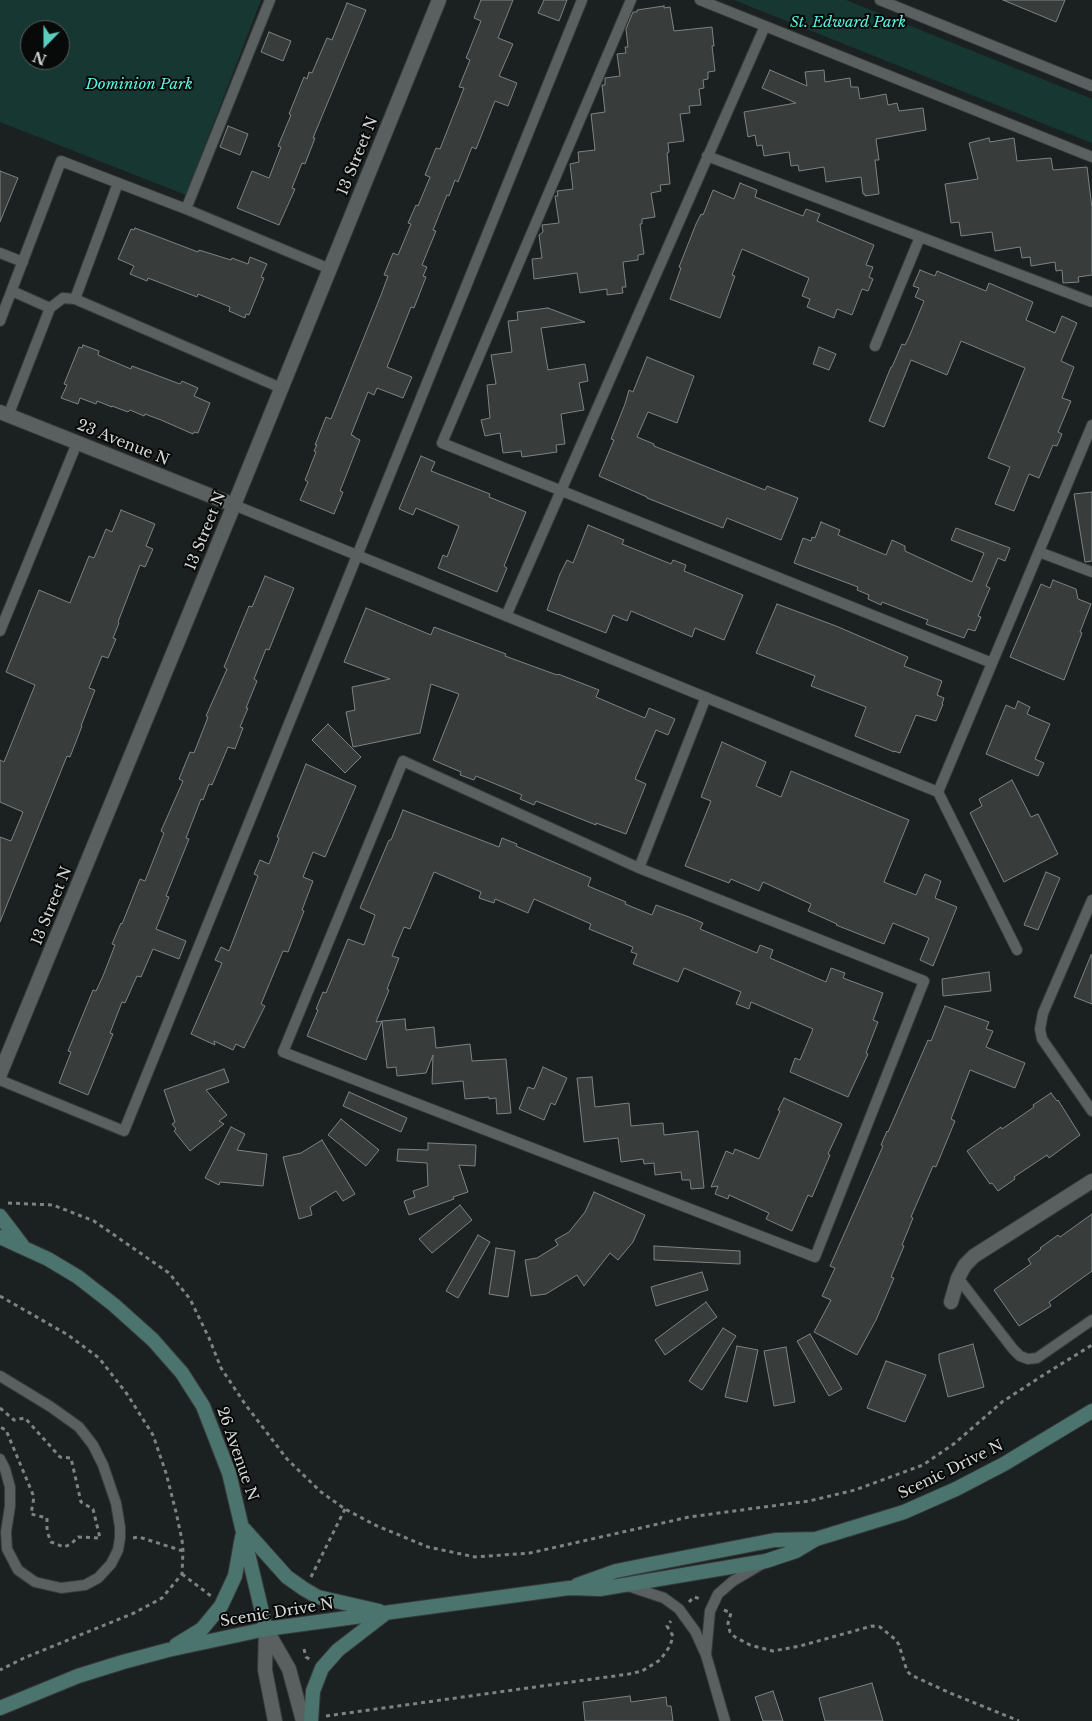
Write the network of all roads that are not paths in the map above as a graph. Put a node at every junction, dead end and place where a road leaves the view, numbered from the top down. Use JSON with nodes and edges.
{"nodes":[{"id":1,"x":270,"y":0,"type":"edge"},
{"id":2,"x":439,"y":0,"type":"edge"},
{"id":3,"x":582,"y":0,"type":"edge"},
{"id":4,"x":631,"y":0,"type":"edge"},
{"id":5,"x":700,"y":0,"type":"edge"},
{"id":6,"x":880,"y":0,"type":"edge"},
{"id":7,"x":765,"y":26,"type":"junction"},
{"id":8,"x":1092,"y":86,"type":"edge"},
{"id":9,"x":707,"y":156,"type":"junction"},
{"id":10,"x":1092,"y":157,"type":"edge"},
{"id":11,"x":118,"y":183,"type":"junction"},
{"id":12,"x":186,"y":210,"type":"junction"},
{"id":13,"x":920,"y":237,"type":"junction"},
{"id":14,"x":0,"y":253,"type":"edge"},
{"id":15,"x":23,"y":262,"type":"junction"},
{"id":16,"x":330,"y":269,"type":"junction"},
{"id":17,"x":12,"y":291,"type":"junction"},
{"id":18,"x":75,"y":298,"type":"junction"},
{"id":19,"x":1092,"y":302,"type":"edge"},
{"id":20,"x":50,"y":308,"type":"junction"},
{"id":21,"x":0,"y":321,"type":"edge"},
{"id":22,"x":875,"y":346,"type":"dead end"},
{"id":23,"x":281,"y":388,"type":"junction"},
{"id":24,"x":4,"y":414,"type":"edge"},
{"id":25,"x":1092,"y":425,"type":"edge"},
{"id":26,"x":77,"y":443,"type":"junction"},
{"id":27,"x":561,"y":491,"type":"junction"},
{"id":28,"x":234,"y":505,"type":"junction"},
{"id":29,"x":1039,"y":552,"type":"junction"},
{"id":30,"x":357,"y":555,"type":"junction"},
{"id":31,"x":1092,"y":572,"type":"edge"},
{"id":32,"x":506,"y":616,"type":"junction"},
{"id":33,"x":0,"y":631,"type":"edge"},
{"id":34,"x":992,"y":664,"type":"junction"},
{"id":35,"x":706,"y":697,"type":"junction"},
{"id":36,"x":938,"y":792,"type":"junction"},
{"id":37,"x":639,"y":868,"type":"junction"},
{"id":38,"x":1092,"y":900,"type":"edge"},
{"id":39,"x":1017,"y":950,"type":"dead end"},
{"id":40,"x":0,"y":1074,"type":"edge"},
{"id":41,"x":0,"y":1080,"type":"edge"},
{"id":42,"x":1092,"y":1111,"type":"edge"},
{"id":43,"x":1092,"y":1181,"type":"edge"},
{"id":44,"x":0,"y":1216,"type":"edge"},
{"id":45,"x":0,"y":1237,"type":"edge"},
{"id":46,"x":24,"y":1248,"type":"junction"},
{"id":47,"x":958,"y":1278,"type":"junction"},
{"id":48,"x":951,"y":1302,"type":"dead end"},
{"id":49,"x":1092,"y":1320,"type":"edge"},
{"id":50,"x":0,"y":1376,"type":"edge"},
{"id":51,"x":1092,"y":1411,"type":"edge"},
{"id":52,"x":0,"y":1459,"type":"edge"},
{"id":53,"x":244,"y":1529,"type":"junction"},
{"id":54,"x":816,"y":1540,"type":"junction"},
{"id":55,"x":766,"y":1561,"type":"junction"},
{"id":56,"x":628,"y":1586,"type":"junction"},
{"id":57,"x":569,"y":1588,"type":"junction"},
{"id":58,"x":387,"y":1613,"type":"junction"},
{"id":59,"x":266,"y":1629,"type":"junction"},
{"id":60,"x":168,"y":1650,"type":"junction"},
{"id":61,"x":706,"y":1655,"type":"junction"},
{"id":62,"x":0,"y":1708,"type":"edge"},
{"id":63,"x":275,"y":1721,"type":"edge"},
{"id":64,"x":303,"y":1721,"type":"edge"},
{"id":65,"x":311,"y":1721,"type":"edge"},
{"id":66,"x":725,"y":1721,"type":"edge"}],
"edges":[{"from":1,"to":12,"type":"lane"},
{"from":2,"to":16,"type":"street","name":"13 Street N"},
{"from":3,"to":30,"type":"lane"},
{"from":4,"to":27,"type":"lane"},
{"from":5,"to":7,"type":"lane"},
{"from":6,"to":8,"type":"lane"},
{"from":7,"to":9,"type":"lane"},
{"from":7,"to":10,"type":"lane"},
{"from":9,"to":13,"type":"lane"},
{"from":9,"to":27,"type":"lane"},
{"from":11,"to":12,"type":"lane"},
{"from":11,"to":15,"type":"lane"},
{"from":11,"to":18,"type":"lane"},
{"from":12,"to":16,"type":"lane"},
{"from":13,"to":19,"type":"lane"},
{"from":13,"to":22,"type":"lane"},
{"from":14,"to":15,"type":"lane"},
{"from":15,"to":17,"type":"lane"},
{"from":16,"to":23,"type":"street","name":"13 Street N"},
{"from":17,"to":20,"type":"lane"},
{"from":17,"to":21,"type":"lane"},
{"from":18,"to":20,"type":"lane"},
{"from":18,"to":23,"type":"lane"},
{"from":20,"to":24,"type":"lane"},
{"from":23,"to":28,"type":"street","name":"13 Street N"},
{"from":24,"to":26,"type":"street","name":"23 Avenue N"},
{"from":25,"to":29,"type":"lane"},
{"from":26,"to":28,"type":"street","name":"23 Avenue N"},
{"from":26,"to":33,"type":"lane"},
{"from":27,"to":32,"type":"lane"},
{"from":27,"to":34,"type":"lane"},
{"from":28,"to":30,"type":"lane"},
{"from":28,"to":40,"type":"street","name":"13 Street N"},
{"from":29,"to":31,"type":"lane"},
{"from":29,"to":34,"type":"lane"},
{"from":30,"to":32,"type":"lane"},
{"from":30,"to":41,"type":"lane"},
{"from":32,"to":35,"type":"lane"},
{"from":34,"to":36,"type":"lane"},
{"from":35,"to":36,"type":"lane"},
{"from":35,"to":37,"type":"lane"},
{"from":36,"to":39,"type":"lane"},
{"from":37,"to":37,"type":"lane"},
{"from":38,"to":42,"type":"lane"},
{"from":43,"to":47,"type":"street"},
{"from":44,"to":46,"type":"main road"},
{"from":45,"to":46,"type":"main road","name":"26 Avenue N"},
{"from":46,"to":53,"type":"main road","name":"26 Avenue N"},
{"from":47,"to":48,"type":"street"},
{"from":47,"to":49,"type":"lane"},
{"from":50,"to":52,"type":"lane"},
{"from":51,"to":54,"type":"main road","name":"Scenic Drive N"},
{"from":53,"to":58,"type":"main road"},
{"from":53,"to":59,"type":"main road","name":"26 Avenue N"},
{"from":53,"to":60,"type":"main road"},
{"from":54,"to":55,"type":"main road","name":"Scenic Drive N"},
{"from":54,"to":57,"type":"main road","name":"Scenic Drive N"},
{"from":55,"to":56,"type":"main road","name":"Scenic Drive N"},
{"from":55,"to":61,"type":"lane"},
{"from":56,"to":57,"type":"main road","name":"Scenic Drive N"},
{"from":56,"to":61,"type":"lane"},
{"from":57,"to":58,"type":"main road","name":"Scenic Drive N"},
{"from":58,"to":59,"type":"main road","name":"Scenic Drive N"},
{"from":58,"to":65,"type":"main road"},
{"from":59,"to":60,"type":"main road","name":"Scenic Drive N"},
{"from":59,"to":63,"type":"street"},
{"from":59,"to":64,"type":"street"},
{"from":60,"to":62,"type":"main road","name":"Scenic Drive N"},
{"from":61,"to":66,"type":"lane"}]}
